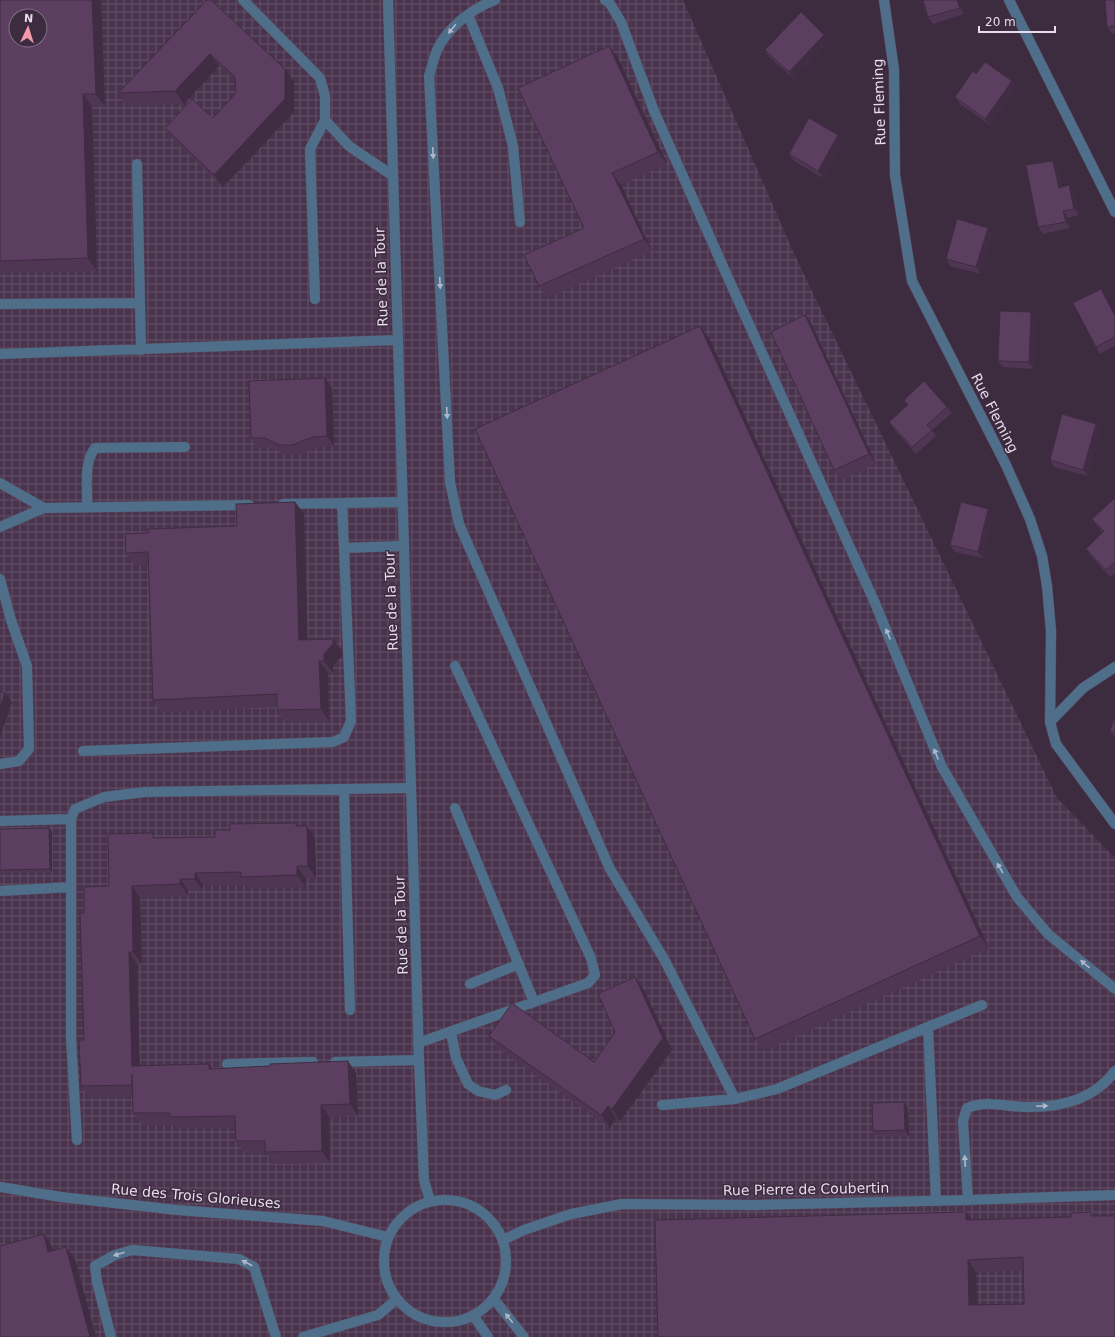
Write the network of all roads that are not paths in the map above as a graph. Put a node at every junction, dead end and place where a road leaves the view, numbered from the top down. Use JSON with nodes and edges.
{"nodes":[{"id":1,"x":243,"y":0,"type":"edge"},
{"id":2,"x":388,"y":0,"type":"edge"},
{"id":3,"x":495,"y":0,"type":"edge"},
{"id":4,"x":605,"y":0,"type":"edge"},
{"id":5,"x":884,"y":0,"type":"edge"},
{"id":6,"x":1010,"y":0,"type":"edge"},
{"id":7,"x":468,"y":15,"type":"junction"},
{"id":8,"x":325,"y":120,"type":"junction"},
{"id":9,"x":137,"y":164,"type":"dead end"},
{"id":10,"x":393,"y":176,"type":"junction"},
{"id":11,"x":1115,"y":212,"type":"edge"},
{"id":12,"x":520,"y":222,"type":"dead end"},
{"id":13,"x":315,"y":299,"type":"dead end"},
{"id":14,"x":140,"y":303,"type":"junction"},
{"id":15,"x":0,"y":304,"type":"edge"},
{"id":16,"x":397,"y":340,"type":"junction"},
{"id":17,"x":141,"y":350,"type":"junction"},
{"id":18,"x":0,"y":354,"type":"edge"},
{"id":19,"x":185,"y":447,"type":"dead end"},
{"id":20,"x":0,"y":483,"type":"edge"},
{"id":21,"x":401,"y":502,"type":"junction"},
{"id":22,"x":342,"y":503,"type":"junction"},
{"id":23,"x":257,"y":505,"type":"edge"},
{"id":24,"x":273,"y":505,"type":"edge"},
{"id":25,"x":44,"y":508,"type":"junction"},
{"id":26,"x":87,"y":508,"type":"junction"},
{"id":27,"x":0,"y":527,"type":"edge"},
{"id":28,"x":403,"y":546,"type":"junction"},
{"id":29,"x":344,"y":548,"type":"junction"},
{"id":30,"x":0,"y":579,"type":"edge"},
{"id":31,"x":454,"y":666,"type":"dead end"},
{"id":32,"x":1115,"y":667,"type":"edge"},
{"id":33,"x":1050,"y":722,"type":"junction"},
{"id":34,"x":83,"y":750,"type":"dead end"},
{"id":35,"x":0,"y":764,"type":"edge"},
{"id":36,"x":411,"y":788,"type":"junction"},
{"id":37,"x":344,"y":789,"type":"junction"},
{"id":38,"x":455,"y":808,"type":"dead end"},
{"id":39,"x":71,"y":819,"type":"junction"},
{"id":40,"x":0,"y":821,"type":"edge"},
{"id":41,"x":1115,"y":824,"type":"edge"},
{"id":42,"x":71,"y":887,"type":"junction"},
{"id":43,"x":0,"y":891,"type":"edge"},
{"id":44,"x":519,"y":964,"type":"junction"},
{"id":45,"x":470,"y":984,"type":"dead end"},
{"id":46,"x":1115,"y":989,"type":"edge"},
{"id":47,"x":534,"y":1002,"type":"junction"},
{"id":48,"x":982,"y":1005,"type":"dead end"},
{"id":49,"x":350,"y":1010,"type":"dead end"},
{"id":50,"x":928,"y":1027,"type":"junction"},
{"id":51,"x":451,"y":1032,"type":"junction"},
{"id":52,"x":418,"y":1043,"type":"junction"},
{"id":53,"x":419,"y":1060,"type":"junction"},
{"id":54,"x":227,"y":1064,"type":"dead end"},
{"id":55,"x":1115,"y":1071,"type":"edge"},
{"id":56,"x":506,"y":1090,"type":"dead end"},
{"id":57,"x":735,"y":1099,"type":"junction"},
{"id":58,"x":662,"y":1105,"type":"dead end"},
{"id":59,"x":78,"y":1140,"type":"dead end"},
{"id":60,"x":0,"y":1187,"type":"edge"},
{"id":61,"x":1115,"y":1195,"type":"edge"},
{"id":62,"x":968,"y":1200,"type":"junction"},
{"id":63,"x":430,"y":1201,"type":"junction"},
{"id":64,"x":936,"y":1201,"type":"junction"},
{"id":65,"x":388,"y":1237,"type":"junction"},
{"id":66,"x":503,"y":1240,"type":"junction"},
{"id":67,"x":397,"y":1299,"type":"junction"},
{"id":68,"x":494,"y":1299,"type":"junction"},
{"id":69,"x":473,"y":1315,"type":"junction"},
{"id":70,"x":111,"y":1337,"type":"edge"},
{"id":71,"x":276,"y":1337,"type":"edge"},
{"id":72,"x":303,"y":1337,"type":"edge"},
{"id":73,"x":488,"y":1337,"type":"edge"},
{"id":74,"x":524,"y":1337,"type":"edge"}],
"edges":[{"from":1,"to":8,"type":"street"},
{"from":2,"to":10,"type":"street","name":"Rue de la Tour"},
{"from":3,"to":7,"type":"street"},
{"from":46,"to":4,"type":"street","one_way":true},
{"from":5,"to":33,"type":"street","name":"Rue Fleming"},
{"from":6,"to":11,"type":"street"},
{"from":7,"to":12,"type":"street"},
{"from":7,"to":57,"type":"street","one_way":true},
{"from":8,"to":10,"type":"street"},
{"from":8,"to":13,"type":"street"},
{"from":9,"to":14,"type":"street"},
{"from":10,"to":16,"type":"street","name":"Rue de la Tour"},
{"from":14,"to":15,"type":"street"},
{"from":14,"to":17,"type":"street"},
{"from":16,"to":17,"type":"street"},
{"from":16,"to":21,"type":"street","name":"Rue de la Tour"},
{"from":17,"to":18,"type":"street"},
{"from":19,"to":26,"type":"street"},
{"from":20,"to":25,"type":"street"},
{"from":21,"to":22,"type":"street"},
{"from":21,"to":28,"type":"street","name":"Rue de la Tour"},
{"from":22,"to":24,"type":"street"},
{"from":22,"to":29,"type":"street"},
{"from":23,"to":26,"type":"street"},
{"from":25,"to":26,"type":"street"},
{"from":25,"to":27,"type":"street"},
{"from":28,"to":29,"type":"street"},
{"from":28,"to":36,"type":"street","name":"Rue de la Tour"},
{"from":29,"to":34,"type":"street"},
{"from":30,"to":35,"type":"street"},
{"from":31,"to":47,"type":"street"},
{"from":32,"to":33,"type":"street"},
{"from":33,"to":41,"type":"street","name":"Rue Fleming"},
{"from":36,"to":37,"type":"street"},
{"from":36,"to":52,"type":"street","name":"Rue de la Tour"},
{"from":37,"to":39,"type":"street"},
{"from":37,"to":49,"type":"street"},
{"from":38,"to":44,"type":"street"},
{"from":39,"to":40,"type":"street"},
{"from":39,"to":42,"type":"street"},
{"from":42,"to":43,"type":"street"},
{"from":42,"to":59,"type":"street"},
{"from":44,"to":45,"type":"street"},
{"from":44,"to":47,"type":"street"},
{"from":47,"to":51,"type":"street"},
{"from":48,"to":50,"type":"street"},
{"from":50,"to":57,"type":"street"},
{"from":50,"to":64,"type":"street"},
{"from":51,"to":52,"type":"street"},
{"from":51,"to":56,"type":"street"},
{"from":52,"to":53,"type":"street","name":"Rue de la Tour"},
{"from":53,"to":54,"type":"street"},
{"from":53,"to":63,"type":"street","name":"Rue de la Tour"},
{"from":62,"to":55,"type":"street","one_way":true},
{"from":57,"to":58,"type":"street"},
{"from":60,"to":65,"type":"street","name":"Rue des Trois Glorieuses"},
{"from":61,"to":62,"type":"street","name":"Rue Pierre de Coubertin"},
{"from":62,"to":64,"type":"street","name":"Rue Pierre de Coubertin"},
{"from":63,"to":65,"type":"street"},
{"from":63,"to":66,"type":"street"},
{"from":64,"to":66,"type":"street","name":"Rue Pierre de Coubertin"},
{"from":65,"to":67,"type":"street"},
{"from":66,"to":68,"type":"street"},
{"from":67,"to":69,"type":"street"},
{"from":67,"to":72,"type":"street"},
{"from":68,"to":69,"type":"street"},
{"from":74,"to":68,"type":"street","one_way":true},
{"from":69,"to":73,"type":"street"},
{"from":71,"to":70,"type":"street","one_way":true}]}
